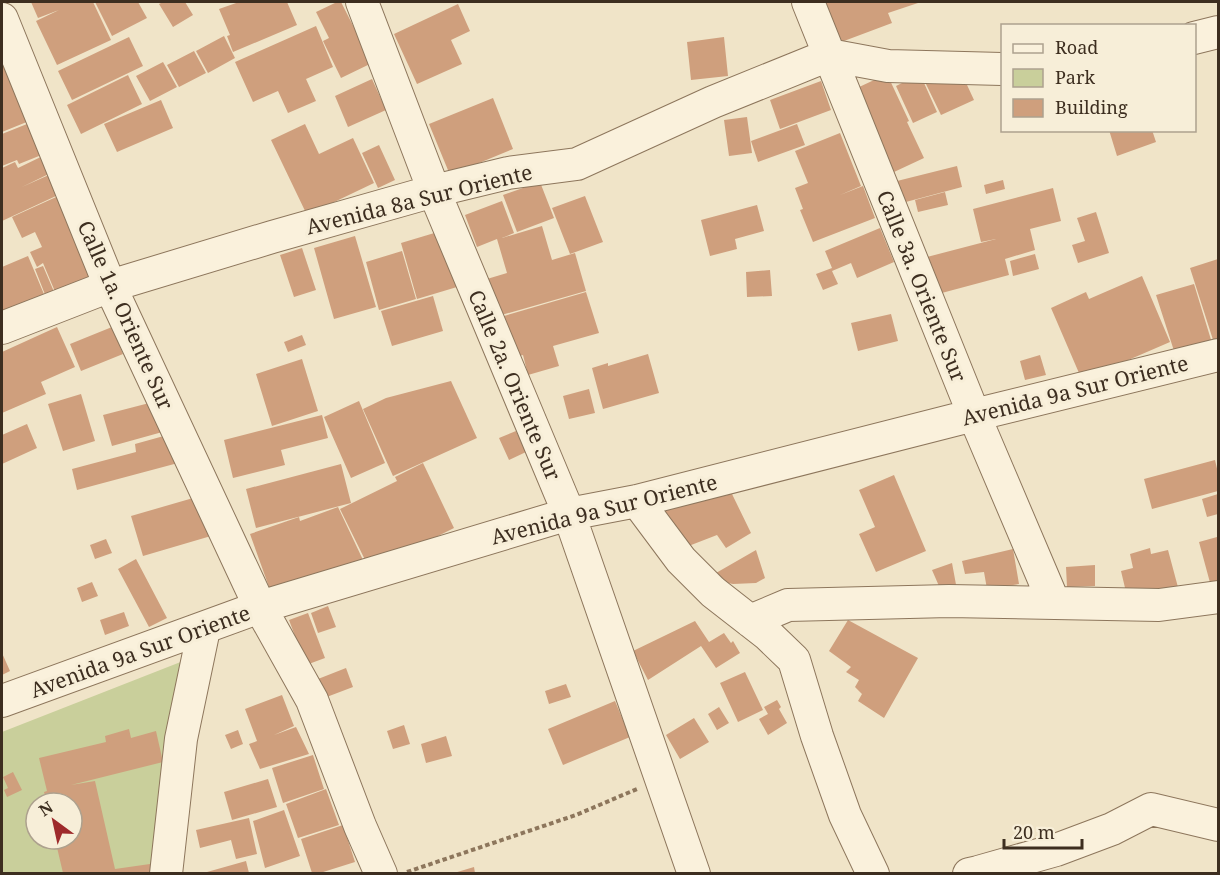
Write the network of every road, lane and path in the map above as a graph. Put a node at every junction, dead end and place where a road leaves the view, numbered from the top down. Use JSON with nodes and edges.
{"nodes":[{"id":1,"x":362,"y":2,"type":"edge"},
{"id":2,"x":808,"y":2,"type":"edge"},
{"id":3,"x":2,"y":19,"type":"edge"},
{"id":4,"x":1218,"y":32,"type":"edge"},
{"id":5,"x":1196,"y":38,"type":"edge"},
{"id":6,"x":829,"y":55,"type":"junction"},
{"id":7,"x":1001,"y":69,"type":"edge"},
{"id":8,"x":434,"y":191,"type":"junction"},
{"id":9,"x":110,"y":286,"type":"junction"},
{"id":10,"x":2,"y":328,"type":"edge"},
{"id":11,"x":1218,"y":355,"type":"edge"},
{"id":12,"x":974,"y":415,"type":"junction"},
{"id":13,"x":637,"y":501,"type":"junction"},
{"id":14,"x":569,"y":514,"type":"junction"},
{"id":15,"x":1218,"y":597,"type":"edge"},
{"id":16,"x":1054,"y":603,"type":"junction"},
{"id":17,"x":260,"y":607,"type":"junction"},
{"id":18,"x":750,"y":621,"type":"junction"},
{"id":19,"x":204,"y":629,"type":"junction"},
{"id":20,"x":2,"y":701,"type":"edge"},
{"id":21,"x":661,"y":779,"type":"junction"},
{"id":22,"x":1218,"y":825,"type":"edge"},
{"id":23,"x":166,"y":873,"type":"edge"},
{"id":24,"x":381,"y":873,"type":"edge"},
{"id":25,"x":404,"y":873,"type":"edge"},
{"id":26,"x":694,"y":873,"type":"edge"},
{"id":27,"x":873,"y":873,"type":"edge"},
{"id":28,"x":969,"y":873,"type":"edge"}],
"edges":[{"from":1,"to":8,"type":"street","name":"Calle 2a. Oriente Sur"},
{"from":2,"to":6,"type":"street","name":"Calle 3a. Oriente Sur"},
{"from":3,"to":9,"type":"street","name":"Calle 1a. Oriente Sur"},
{"from":4,"to":5,"type":"street"},
{"from":6,"to":7,"type":"street"},
{"from":6,"to":8,"type":"street","name":"Avenida 8a Sur Oriente"},
{"from":6,"to":12,"type":"street","name":"Calle 3a. Oriente Sur"},
{"from":8,"to":9,"type":"street","name":"Avenida 8a Sur Oriente"},
{"from":8,"to":14,"type":"street","name":"Calle 2a. Oriente Sur"},
{"from":9,"to":10,"type":"street","name":"Avenida 8a Sur Oriente"},
{"from":9,"to":17,"type":"street","name":"Calle 1a. Oriente Sur"},
{"from":11,"to":12,"type":"street","name":"Avenida 9a Sur Oriente"},
{"from":12,"to":13,"type":"street","name":"Avenida 9a Sur Oriente"},
{"from":12,"to":16,"type":"street","name":"Calle 3a. Oriente Sur"},
{"from":13,"to":14,"type":"street","name":"Avenida 9a Sur Oriente"},
{"from":13,"to":18,"type":"street"},
{"from":14,"to":17,"type":"street","name":"Avenida 9a Sur Oriente"},
{"from":14,"to":21,"type":"street","name":"Calle 2a. Oriente Sur"},
{"from":15,"to":16,"type":"street"},
{"from":16,"to":18,"type":"street"},
{"from":17,"to":19,"type":"street","name":"Avenida 9a Sur Oriente"},
{"from":17,"to":24,"type":"street","name":"Calle 1a. Oriente Sur"},
{"from":18,"to":27,"type":"street"},
{"from":19,"to":20,"type":"street","name":"Avenida 9a Sur Oriente"},
{"from":19,"to":23,"type":"street"},
{"from":21,"to":25,"type":"path"},
{"from":21,"to":26,"type":"street","name":"Calle 2a. Oriente Sur"},
{"from":22,"to":28,"type":"street"}]}
